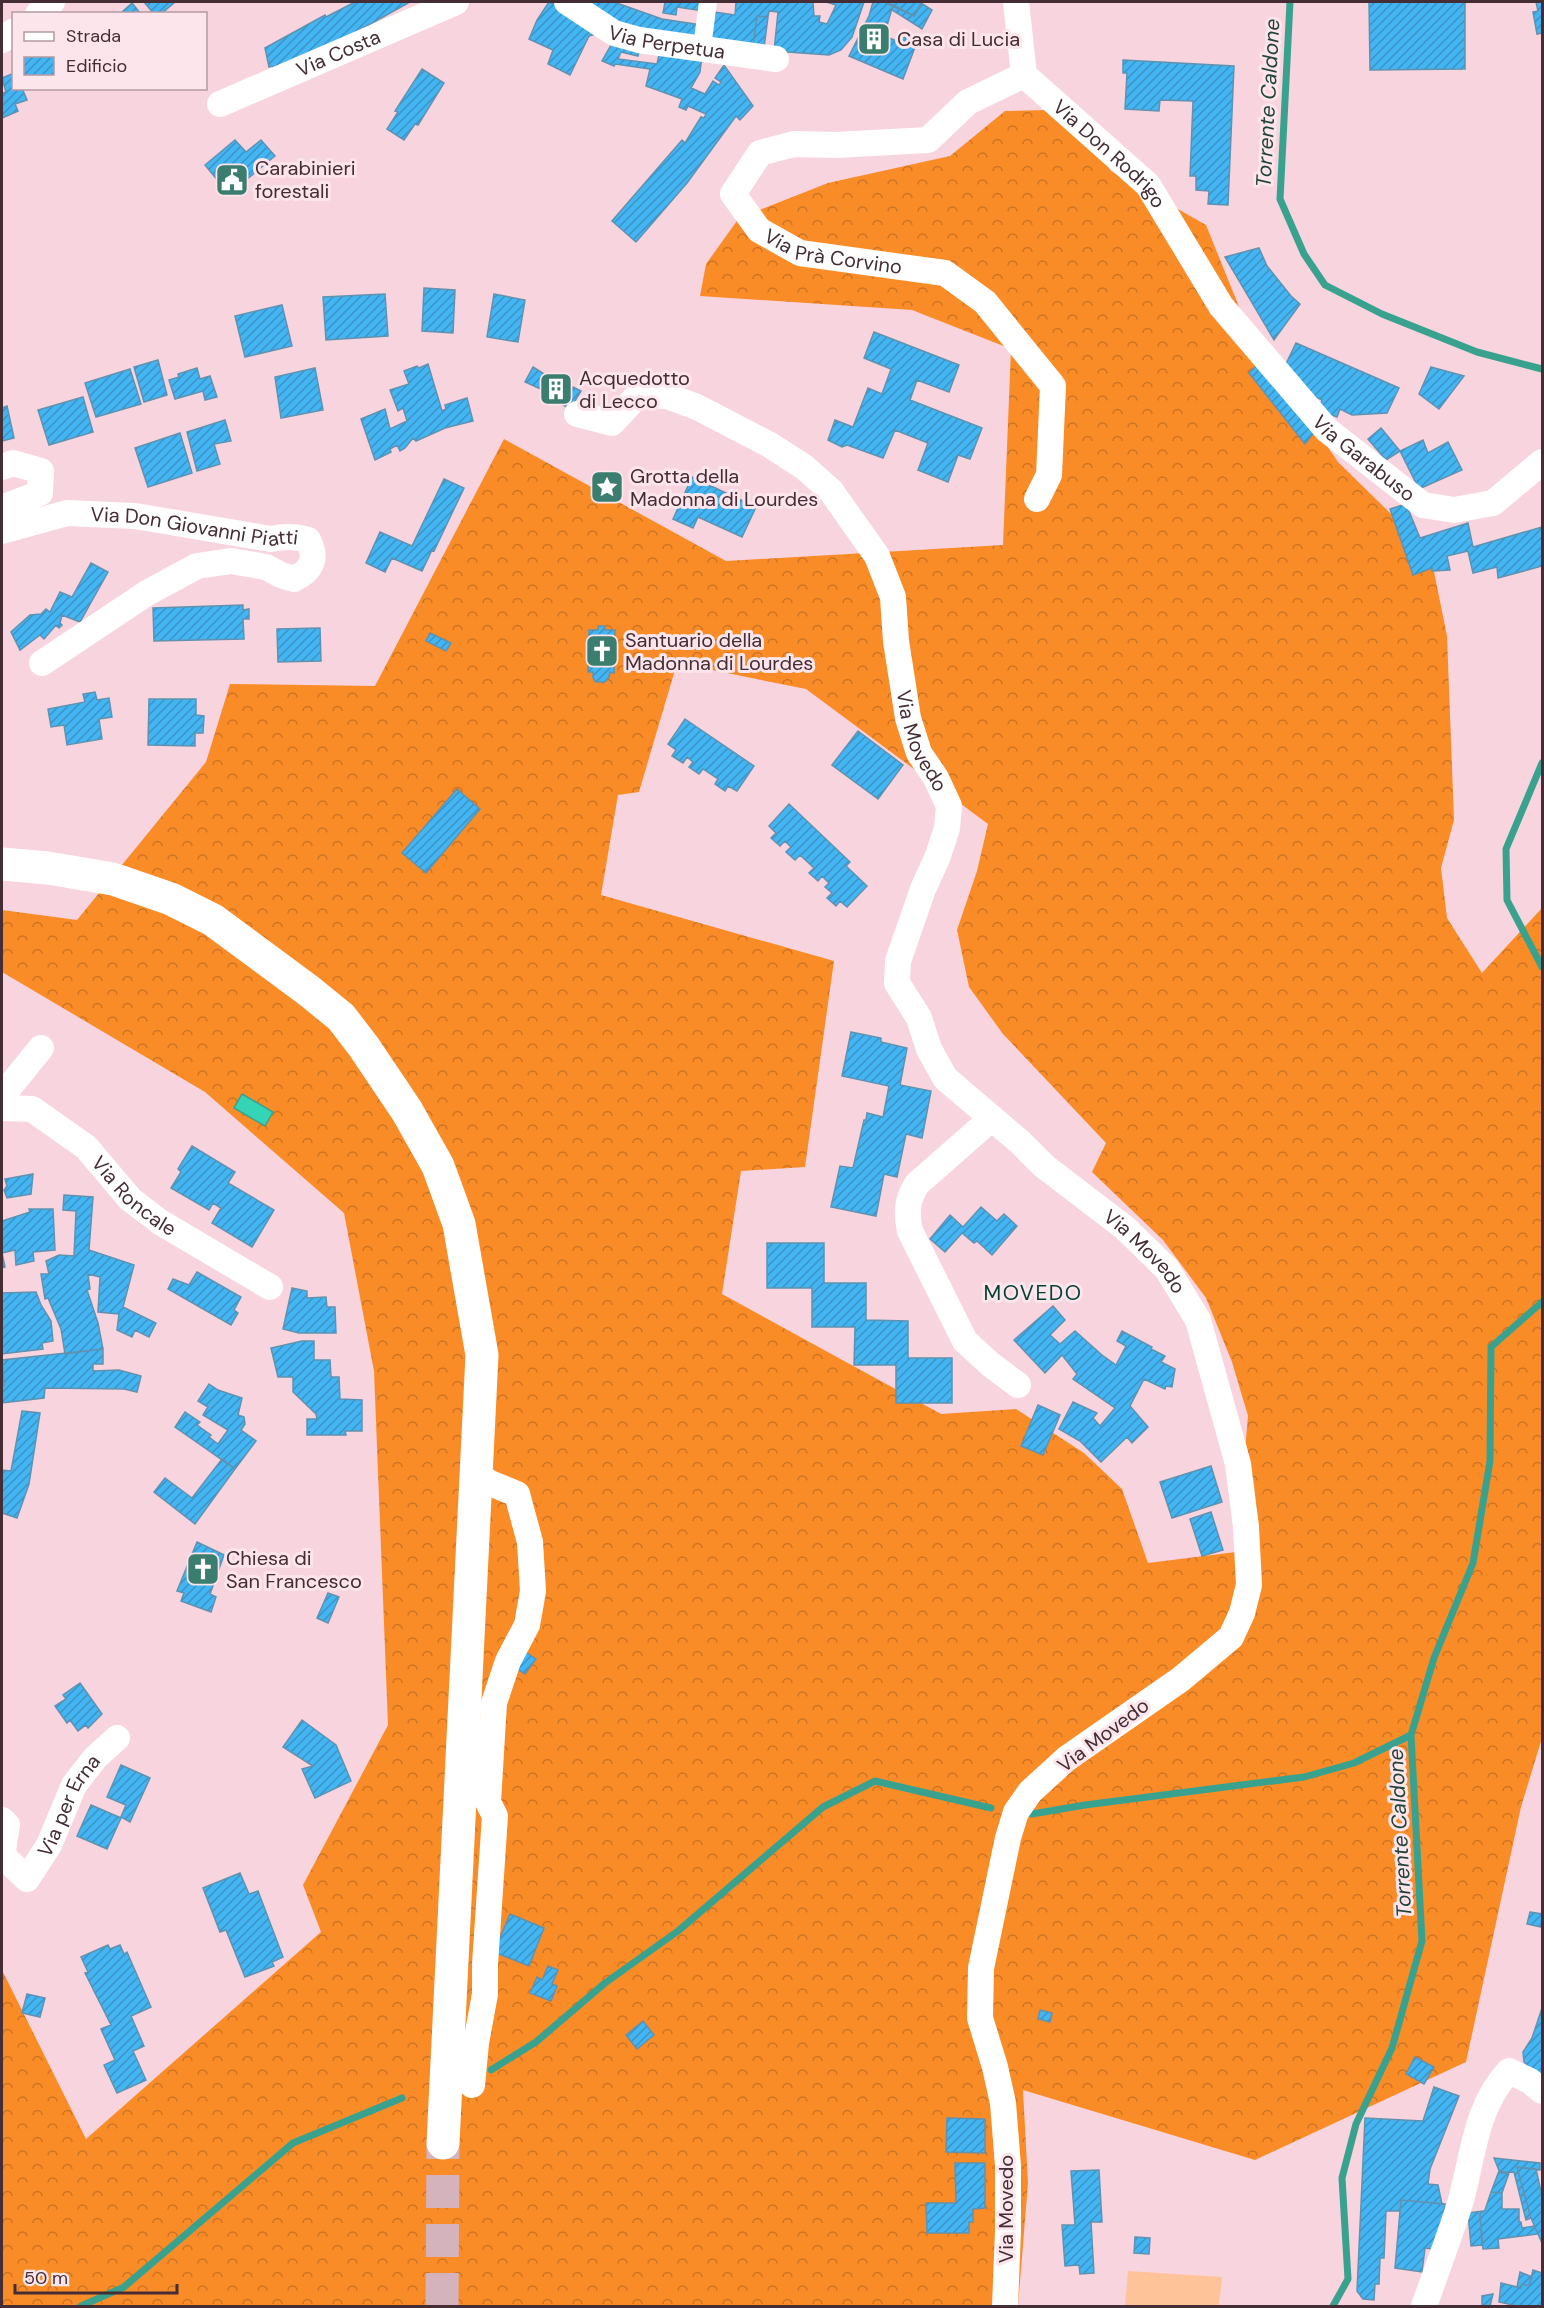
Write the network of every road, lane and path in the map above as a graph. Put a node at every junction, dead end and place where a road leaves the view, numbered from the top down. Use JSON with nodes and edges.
{"nodes":[{"id":1,"x":52,"y":2,"type":"edge"},
{"id":2,"x":456,"y":2,"type":"edge"},
{"id":3,"x":567,"y":2,"type":"edge"},
{"id":4,"x":708,"y":2,"type":"edge"},
{"id":5,"x":1016,"y":2,"type":"edge"},
{"id":6,"x":422,"y":8,"type":"edge"},
{"id":7,"x":40,"y":12,"type":"edge"},
{"id":8,"x":702,"y":47,"type":"junction"},
{"id":9,"x":776,"y":59,"type":"dead end"},
{"id":10,"x":1024,"y":75,"type":"junction"},
{"id":11,"x":220,"y":104,"type":"dead end"},
{"id":12,"x":1221,"y":306,"type":"joint"},
{"id":13,"x":577,"y":414,"type":"dead end"},
{"id":14,"x":1542,"y":462,"type":"edge"},
{"id":15,"x":2,"y":467,"type":"edge"},
{"id":16,"x":1037,"y":499,"type":"dead end"},
{"id":17,"x":2,"y":508,"type":"edge"},
{"id":18,"x":2,"y":531,"type":"edge"},
{"id":19,"x":42,"y":663,"type":"dead end"},
{"id":20,"x":2,"y":864,"type":"edge"},
{"id":21,"x":41,"y":1048,"type":"dead end"},
{"id":22,"x":2,"y":1096,"type":"edge"},
{"id":23,"x":2,"y":1108,"type":"edge"},
{"id":24,"x":991,"y":1119,"type":"junction"},
{"id":25,"x":270,"y":1287,"type":"dead end"},
{"id":26,"x":1018,"y":1385,"type":"dead end"},
{"id":27,"x":475,"y":1474,"type":"junction"},
{"id":28,"x":117,"y":1737,"type":"dead end"},
{"id":29,"x":2,"y":1820,"type":"edge"},
{"id":30,"x":2,"y":1856,"type":"edge"},
{"id":31,"x":472,"y":2085,"type":"dead end"},
{"id":32,"x":1542,"y":2091,"type":"edge"},
{"id":33,"x":443,"y":2143,"type":"tunnel mouth"},
{"id":34,"x":1005,"y":2307,"type":"edge"},
{"id":35,"x":1424,"y":2307,"type":"edge"}],
"edges":[{"from":1,"to":7,"type":"street"},
{"from":2,"to":6,"type":"street","name":"Via Costa"},
{"from":3,"to":8,"type":"street","name":"Via Perpetua"},
{"from":4,"to":8,"type":"street"},
{"from":5,"to":10,"type":"street"},
{"from":6,"to":11,"type":"street","name":"Via Costa"},
{"from":8,"to":9,"type":"street","name":"Via Perpetua"},
{"from":10,"to":12,"type":"street","name":"Via Don Rodrigo"},
{"from":10,"to":16,"type":"street","name":"Via Prà Corvino"},
{"from":12,"to":14,"type":"street","name":"Via Garabuso"},
{"from":13,"to":24,"type":"street","name":"Via Movedo"},
{"from":15,"to":17,"type":"street"},
{"from":18,"to":19,"type":"street","name":"Via Don Giovanni Piatti"},
{"from":20,"to":27,"type":"highway"},
{"from":21,"to":22,"type":"street"},
{"from":23,"to":25,"type":"street","name":"Via Roncale"},
{"from":24,"to":26,"type":"street"},
{"from":24,"to":34,"type":"street","name":"Via Movedo"},
{"from":27,"to":31,"type":"street"},
{"from":27,"to":33,"type":"highway"},
{"from":28,"to":30,"type":"street","name":"Via per Erna"},
{"from":29,"to":30,"type":"street"},
{"from":32,"to":35,"type":"street"}]}
